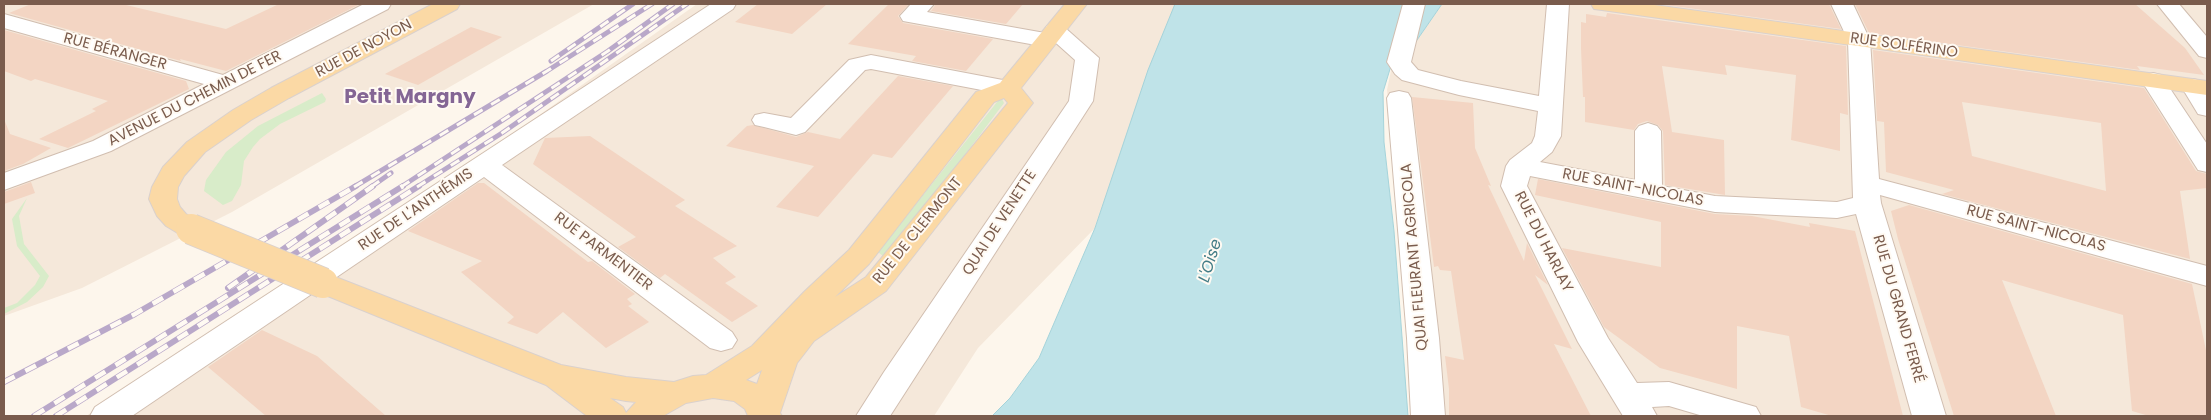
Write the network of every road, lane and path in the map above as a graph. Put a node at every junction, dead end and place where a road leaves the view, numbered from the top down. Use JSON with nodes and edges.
{"nodes":[{"id":1,"x":380,"y":4,"type":"edge"},
{"id":2,"x":449,"y":4,"type":"edge"},
{"id":3,"x":725,"y":4,"type":"edge"},
{"id":4,"x":923,"y":4,"type":"edge"},
{"id":5,"x":1076,"y":4,"type":"edge"},
{"id":6,"x":1414,"y":4,"type":"edge"},
{"id":7,"x":1558,"y":4,"type":"edge"},
{"id":8,"x":1602,"y":4,"type":"edge"},
{"id":9,"x":1842,"y":4,"type":"edge"},
{"id":10,"x":2168,"y":4,"type":"edge"},
{"id":11,"x":4,"y":22,"type":"edge"},
{"id":12,"x":2199,"y":31,"type":"edge"},
{"id":13,"x":1051,"y":36,"type":"junction"},
{"id":14,"x":1860,"y":40,"type":"junction"},
{"id":15,"x":2207,"y":51,"type":"edge"},
{"id":16,"x":225,"y":83,"type":"junction"},
{"id":17,"x":2181,"y":84,"type":"edge"},
{"id":18,"x":1008,"y":88,"type":"junction"},
{"id":19,"x":1399,"y":98,"type":"dead end"},
{"id":20,"x":1550,"y":106,"type":"junction"},
{"id":21,"x":2207,"y":109,"type":"edge"},
{"id":22,"x":764,"y":120,"type":"dead end"},
{"id":23,"x":1648,"y":131,"type":"dead end"},
{"id":24,"x":2207,"y":137,"type":"edge"},
{"id":25,"x":484,"y":164,"type":"junction"},
{"id":26,"x":2207,"y":164,"type":"edge"},
{"id":27,"x":1519,"y":166,"type":"junction"},
{"id":28,"x":4,"y":182,"type":"edge"},
{"id":29,"x":1650,"y":192,"type":"junction"},
{"id":30,"x":1866,"y":193,"type":"junction"},
{"id":31,"x":2207,"y":276,"type":"edge"},
{"id":32,"x":721,"y":340,"type":"dead end"},
{"id":33,"x":556,"y":376,"type":"junction"},
{"id":34,"x":713,"y":386,"type":"junction"},
{"id":35,"x":674,"y":394,"type":"junction"},
{"id":36,"x":1634,"y":406,"type":"edge"},
{"id":37,"x":765,"y":414,"type":"edge"},
{"id":38,"x":107,"y":416,"type":"edge"},
{"id":39,"x":611,"y":416,"type":"edge"},
{"id":40,"x":641,"y":416,"type":"edge"},
{"id":41,"x":874,"y":416,"type":"edge"},
{"id":42,"x":1428,"y":416,"type":"edge"},
{"id":43,"x":1744,"y":416,"type":"edge"},
{"id":44,"x":1929,"y":416,"type":"edge"}],
"edges":[{"from":1,"to":16,"type":"street","name":"AVENUE DU CHEMIN DE FER"},
{"from":2,"to":33,"type":"main road","name":"RUE DE NOYON","bridge":true},
{"from":3,"to":25,"type":"street","name":"RUE DE L'ANTHÉMIS"},
{"from":4,"to":13,"type":"street"},
{"from":5,"to":13,"type":"main road","name":"RUE DE CLERMONT"},
{"from":6,"to":20,"type":"street"},
{"from":7,"to":20,"type":"street"},
{"from":8,"to":14,"type":"main road","name":"RUE SOLFÉRINO"},
{"from":9,"to":14,"type":"street"},
{"from":10,"to":12,"type":"street"},
{"from":11,"to":16,"type":"street","name":"RUE BÉRANGER"},
{"from":12,"to":15,"type":"street"},
{"from":13,"to":18,"type":"main road","name":"RUE DE CLERMONT"},
{"from":13,"to":41,"type":"street","name":"QUAI DE VENETTE"},
{"from":14,"to":17,"type":"main road","name":"RUE SOLFÉRINO"},
{"from":14,"to":30,"type":"street","name":"RUE DU GRAND FERRÉ"},
{"from":16,"to":28,"type":"street","name":"AVENUE DU CHEMIN DE FER"},
{"from":17,"to":21,"type":"street"},
{"from":17,"to":24,"type":"street"},
{"from":17,"to":26,"type":"street"},
{"from":18,"to":22,"type":"street"},
{"from":18,"to":34,"type":"main road","name":"RUE DE CLERMONT"},
{"from":18,"to":37,"type":"main road","name":"RUE DE CLERMONT"},
{"from":19,"to":42,"type":"street","name":"QUAI FLEURANT AGRICOLA"},
{"from":20,"to":27,"type":"street"},
{"from":23,"to":29,"type":"street"},
{"from":25,"to":32,"type":"street","name":"RUE PARMENTIER"},
{"from":25,"to":38,"type":"street","name":"RUE DE L'ANTHÉMIS"},
{"from":27,"to":29,"type":"street","name":"RUE SAINT-NICOLAS"},
{"from":27,"to":36,"type":"street","name":"RUE DU HARLAY"},
{"from":29,"to":30,"type":"street","name":"RUE SAINT-NICOLAS"},
{"from":30,"to":31,"type":"street","name":"RUE SAINT-NICOLAS"},
{"from":30,"to":44,"type":"street","name":"RUE DU GRAND FERRÉ"},
{"from":33,"to":35,"type":"main road"},
{"from":33,"to":39,"type":"main road"},
{"from":34,"to":35,"type":"main road"},
{"from":34,"to":37,"type":"main road"},
{"from":35,"to":40,"type":"main road"},
{"from":36,"to":43,"type":"street"}]}
